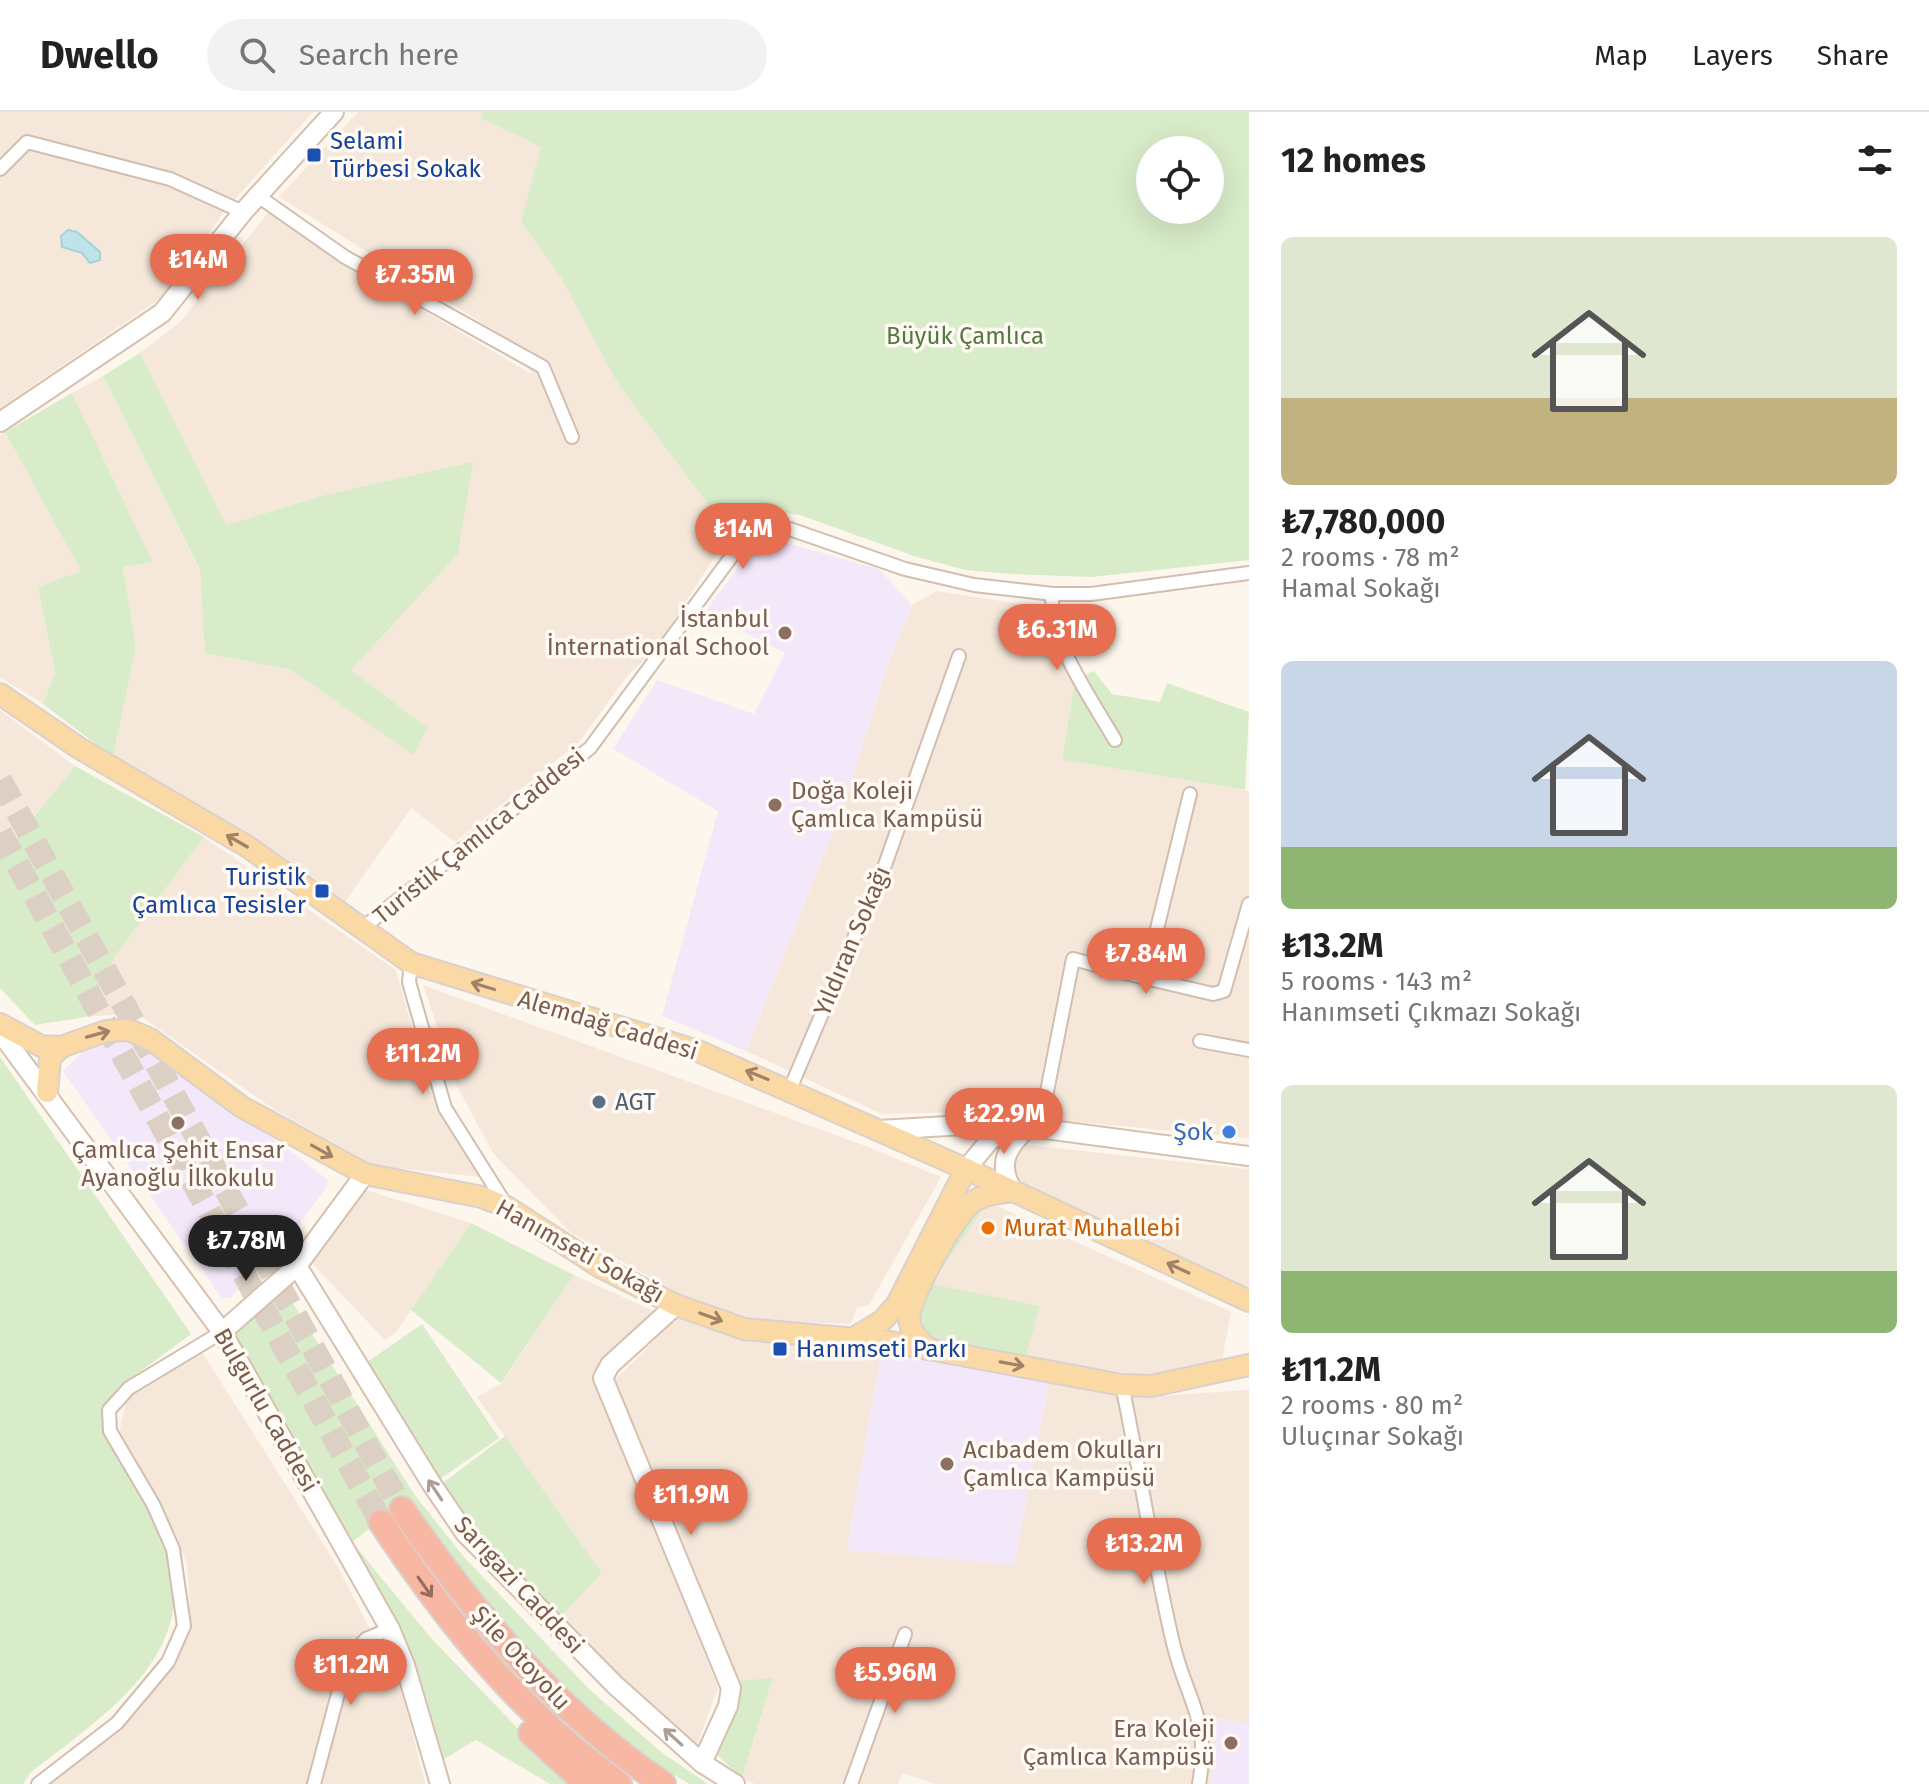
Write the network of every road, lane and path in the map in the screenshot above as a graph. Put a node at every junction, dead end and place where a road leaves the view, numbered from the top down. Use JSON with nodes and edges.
{"nodes":[{"id":1,"x":334,"y":112,"type":"edge"},
{"id":2,"x":0,"y":169,"type":"edge"},
{"id":3,"x":258,"y":196,"type":"junction"},
{"id":4,"x":243,"y":212,"type":"junction"},
{"id":5,"x":0,"y":422,"type":"edge"},
{"id":6,"x":572,"y":437,"type":"dead end"},
{"id":7,"x":1249,"y":573,"type":"edge"},
{"id":8,"x":1053,"y":594,"type":"junction"},
{"id":9,"x":959,"y":656,"type":"dead end"},
{"id":10,"x":0,"y":694,"type":"edge"},
{"id":11,"x":1115,"y":740,"type":"dead end"},
{"id":12,"x":1190,"y":794,"type":"dead end"},
{"id":13,"x":1249,"y":904,"type":"edge"},
{"id":14,"x":360,"y":930,"type":"junction"},
{"id":15,"x":411,"y":963,"type":"junction"},
{"id":16,"x":1145,"y":978,"type":"junction"},
{"id":17,"x":0,"y":1024,"type":"edge"},
{"id":18,"x":0,"y":1032,"type":"edge"},
{"id":19,"x":1200,"y":1041,"type":"dead end"},
{"id":20,"x":61,"y":1047,"type":"junction"},
{"id":21,"x":1249,"y":1050,"type":"edge"},
{"id":22,"x":790,"y":1089,"type":"junction"},
{"id":23,"x":47,"y":1092,"type":"junction"},
{"id":24,"x":1035,"y":1127,"type":"junction"},
{"id":25,"x":879,"y":1130,"type":"junction"},
{"id":26,"x":1249,"y":1156,"type":"edge"},
{"id":27,"x":966,"y":1169,"type":"junction"},
{"id":28,"x":365,"y":1174,"type":"junction"},
{"id":29,"x":1013,"y":1191,"type":"junction"},
{"id":30,"x":507,"y":1207,"type":"junction"},
{"id":31,"x":297,"y":1266,"type":"junction"},
{"id":32,"x":1249,"y":1301,"type":"edge"},
{"id":33,"x":676,"y":1305,"type":"junction"},
{"id":34,"x":222,"y":1332,"type":"junction"},
{"id":35,"x":852,"y":1339,"type":"junction"},
{"id":36,"x":928,"y":1349,"type":"junction"},
{"id":37,"x":1249,"y":1365,"type":"edge"},
{"id":38,"x":1122,"y":1385,"type":"junction"},
{"id":39,"x":402,"y":1509,"type":"tunnel mouth"},
{"id":40,"x":381,"y":1522,"type":"tunnel mouth"},
{"id":41,"x":390,"y":1629,"type":"junction"},
{"id":42,"x":905,"y":1634,"type":"dead end"},
{"id":43,"x":497,"y":1675,"type":"junction"},
{"id":44,"x":618,"y":1753,"type":"junction"},
{"id":45,"x":702,"y":1763,"type":"junction"},
{"id":46,"x":38,"y":1784,"type":"edge"},
{"id":47,"x":314,"y":1784,"type":"edge"},
{"id":48,"x":440,"y":1784,"type":"edge"},
{"id":49,"x":587,"y":1784,"type":"edge"},
{"id":50,"x":619,"y":1784,"type":"edge"},
{"id":51,"x":663,"y":1784,"type":"edge"},
{"id":52,"x":673,"y":1784,"type":"edge"},
{"id":53,"x":735,"y":1784,"type":"edge"},
{"id":54,"x":851,"y":1784,"type":"edge"},
{"id":55,"x":1199,"y":1784,"type":"edge"}],
"edges":[{"from":1,"to":3,"type":"main road"},
{"from":2,"to":4,"type":"street"},
{"from":3,"to":4,"type":"main road"},
{"from":3,"to":6,"type":"street"},
{"from":4,"to":5,"type":"main road"},
{"from":7,"to":8,"type":"street","name":"Turistik Çamlıca Caddesi"},
{"from":8,"to":11,"type":"street"},
{"from":8,"to":14,"type":"street","name":"Turistik Çamlıca Caddesi"},
{"from":9,"to":22,"type":"street","name":"Yıldıran Sokağı"},
{"from":14,"to":10,"type":"main road","name":"Alemdağ Caddesi","one_way":true},
{"from":12,"to":16,"type":"street"},
{"from":13,"to":16,"type":"street"},
{"from":14,"to":15,"type":"main road","name":"Alemdağ Caddesi"},
{"from":22,"to":15,"type":"main road","name":"Alemdağ Caddesi","one_way":true},
{"from":15,"to":30,"type":"street"},
{"from":16,"to":24,"type":"street"},
{"from":17,"to":20,"type":"main road"},
{"from":18,"to":23,"type":"main road","name":"Bulgurlu Caddesi"},
{"from":19,"to":21,"type":"street"},
{"from":20,"to":23,"type":"main road"},
{"from":20,"to":28,"type":"main road","name":"Hanımseti Sokağı","one_way":true},
{"from":22,"to":25,"type":"main road","name":"Alemdağ Caddesi"},
{"from":23,"to":34,"type":"main road","name":"Bulgurlu Caddesi"},
{"from":24,"to":25,"type":"main road"},
{"from":24,"to":26,"type":"main road"},
{"from":24,"to":27,"type":"main road"},
{"from":24,"to":29,"type":"main road"},
{"from":25,"to":27,"type":"main road","name":"Alemdağ Caddesi"},
{"from":27,"to":29,"type":"main road","name":"Alemdağ Caddesi"},
{"from":27,"to":35,"type":"main road"},
{"from":28,"to":30,"type":"main road","name":"Hanımseti Sokağı"},
{"from":28,"to":31,"type":"main road"},
{"from":32,"to":29,"type":"main road","name":"Alemdağ Caddesi","one_way":true},
{"from":29,"to":36,"type":"main road"},
{"from":30,"to":33,"type":"main road","name":"Hanımseti Sokağı"},
{"from":31,"to":34,"type":"main road"},
{"from":45,"to":31,"type":"main road","name":"Sarıgazi Caddesi","one_way":true},
{"from":33,"to":35,"type":"main road","name":"Hanımseti Sokağı","one_way":true},
{"from":33,"to":45,"type":"main road"},
{"from":34,"to":41,"type":"main road","name":"Bulgurlu Caddesi"},
{"from":34,"to":46,"type":"street"},
{"from":35,"to":36,"type":"main road","name":"Hanımseti Sokağı"},
{"from":36,"to":38,"type":"main road","name":"Hanımseti Sokağı","one_way":true},
{"from":37,"to":38,"type":"main road","name":"Hanımseti Sokağı"},
{"from":38,"to":55,"type":"street"},
{"from":39,"to":44,"type":"highway","name":"Şile Otoyolu"},
{"from":40,"to":43,"type":"highway","name":"Şile Otoyolu","one_way":true},
{"from":41,"to":47,"type":"street"},
{"from":41,"to":48,"type":"main road","name":"Bulgurlu Caddesi"},
{"from":42,"to":54,"type":"street"},
{"from":43,"to":49,"type":"highway"},
{"from":43,"to":50,"type":"highway","name":"Şile Otoyolu"},
{"from":44,"to":51,"type":"highway","name":"Şile Otoyolu"},
{"from":44,"to":52,"type":"highway"},
{"from":45,"to":53,"type":"main road","name":"Sarıgazi Caddesi"}]}
